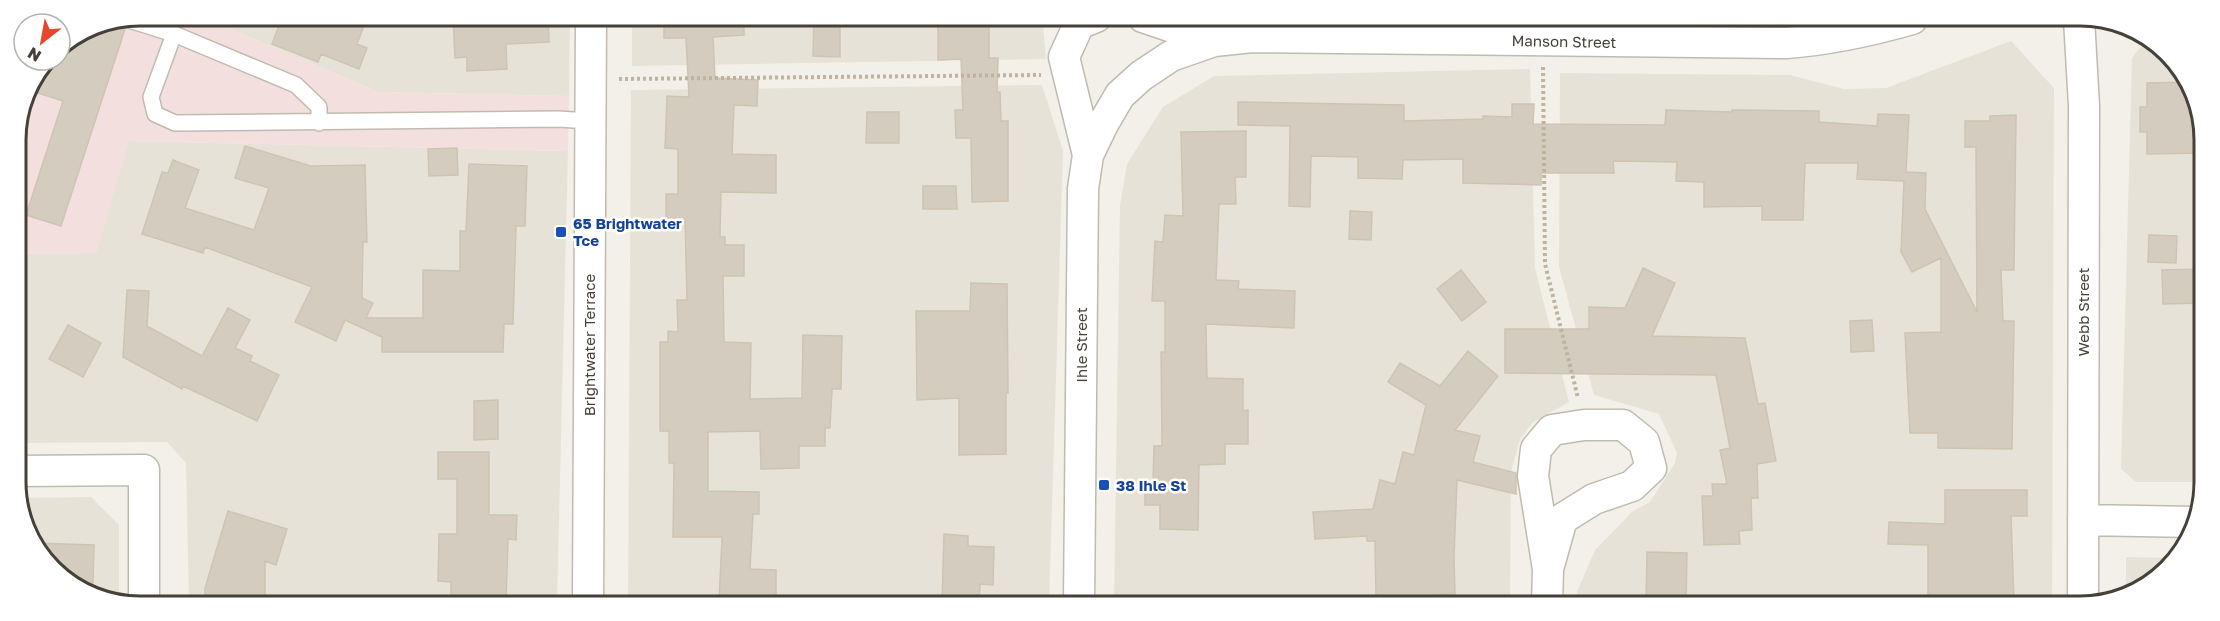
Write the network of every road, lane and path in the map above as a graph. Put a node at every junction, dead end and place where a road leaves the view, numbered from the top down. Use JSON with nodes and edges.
{"nodes":[{"id":1,"x":148,"y":26,"type":"edge"},
{"id":2,"x":591,"y":26,"type":"edge"},
{"id":3,"x":1078,"y":26,"type":"edge"},
{"id":4,"x":1170,"y":26,"type":"edge"},
{"id":5,"x":1889,"y":26,"type":"edge"},
{"id":6,"x":2079,"y":26,"type":"edge"},
{"id":7,"x":174,"y":34,"type":"junction"},
{"id":8,"x":1214,"y":41,"type":"junction"},
{"id":9,"x":1542,"y":42,"type":"junction"},
{"id":10,"x":1068,"y":74,"type":"junction"},
{"id":11,"x":591,"y":78,"type":"junction"},
{"id":12,"x":1120,"y":95,"type":"joint"},
{"id":13,"x":590,"y":121,"type":"junction"},
{"id":14,"x":319,"y":123,"type":"junction"},
{"id":15,"x":1088,"y":154,"type":"junction"},
{"id":16,"x":1584,"y":425,"type":"junction"},
{"id":17,"x":26,"y":471,"type":"edge"},
{"id":18,"x":2083,"y":520,"type":"junction"},
{"id":19,"x":2187,"y":522,"type":"edge"},
{"id":20,"x":1548,"y":569,"type":"junction"},
{"id":21,"x":1547,"y":595,"type":"edge"},
{"id":22,"x":2083,"y":595,"type":"edge"},
{"id":23,"x":144,"y":596,"type":"edge"},
{"id":24,"x":588,"y":596,"type":"edge"},
{"id":25,"x":1079,"y":596,"type":"edge"}],
"edges":[{"from":1,"to":7,"type":"lane"},
{"from":2,"to":11,"type":"street","name":"Brightwater Terrace"},
{"from":3,"to":10,"type":"street"},
{"from":4,"to":8,"type":"street"},
{"from":5,"to":9,"type":"street","name":"Manson Street"},
{"from":6,"to":18,"type":"street","name":"Webb Street"},
{"from":7,"to":14,"type":"lane"},
{"from":7,"to":14,"type":"lane"},
{"from":8,"to":9,"type":"street","name":"Manson Street"},
{"from":8,"to":12,"type":"street","name":"Manson Street"},
{"from":9,"to":16,"type":"path"},
{"from":10,"to":11,"type":"path"},
{"from":10,"to":15,"type":"street"},
{"from":11,"to":13,"type":"street","name":"Brightwater Terrace"},
{"from":12,"to":15,"type":"street","name":"Ihle Street"},
{"from":13,"to":14,"type":"lane"},
{"from":13,"to":24,"type":"street","name":"Brightwater Terrace"},
{"from":15,"to":25,"type":"street","name":"Ihle Street"},
{"from":16,"to":20,"type":"street"},
{"from":16,"to":20,"type":"street"},
{"from":17,"to":23,"type":"street"},
{"from":18,"to":19,"type":"street"},
{"from":18,"to":22,"type":"street","name":"Webb Street"},
{"from":20,"to":21,"type":"street"}]}
